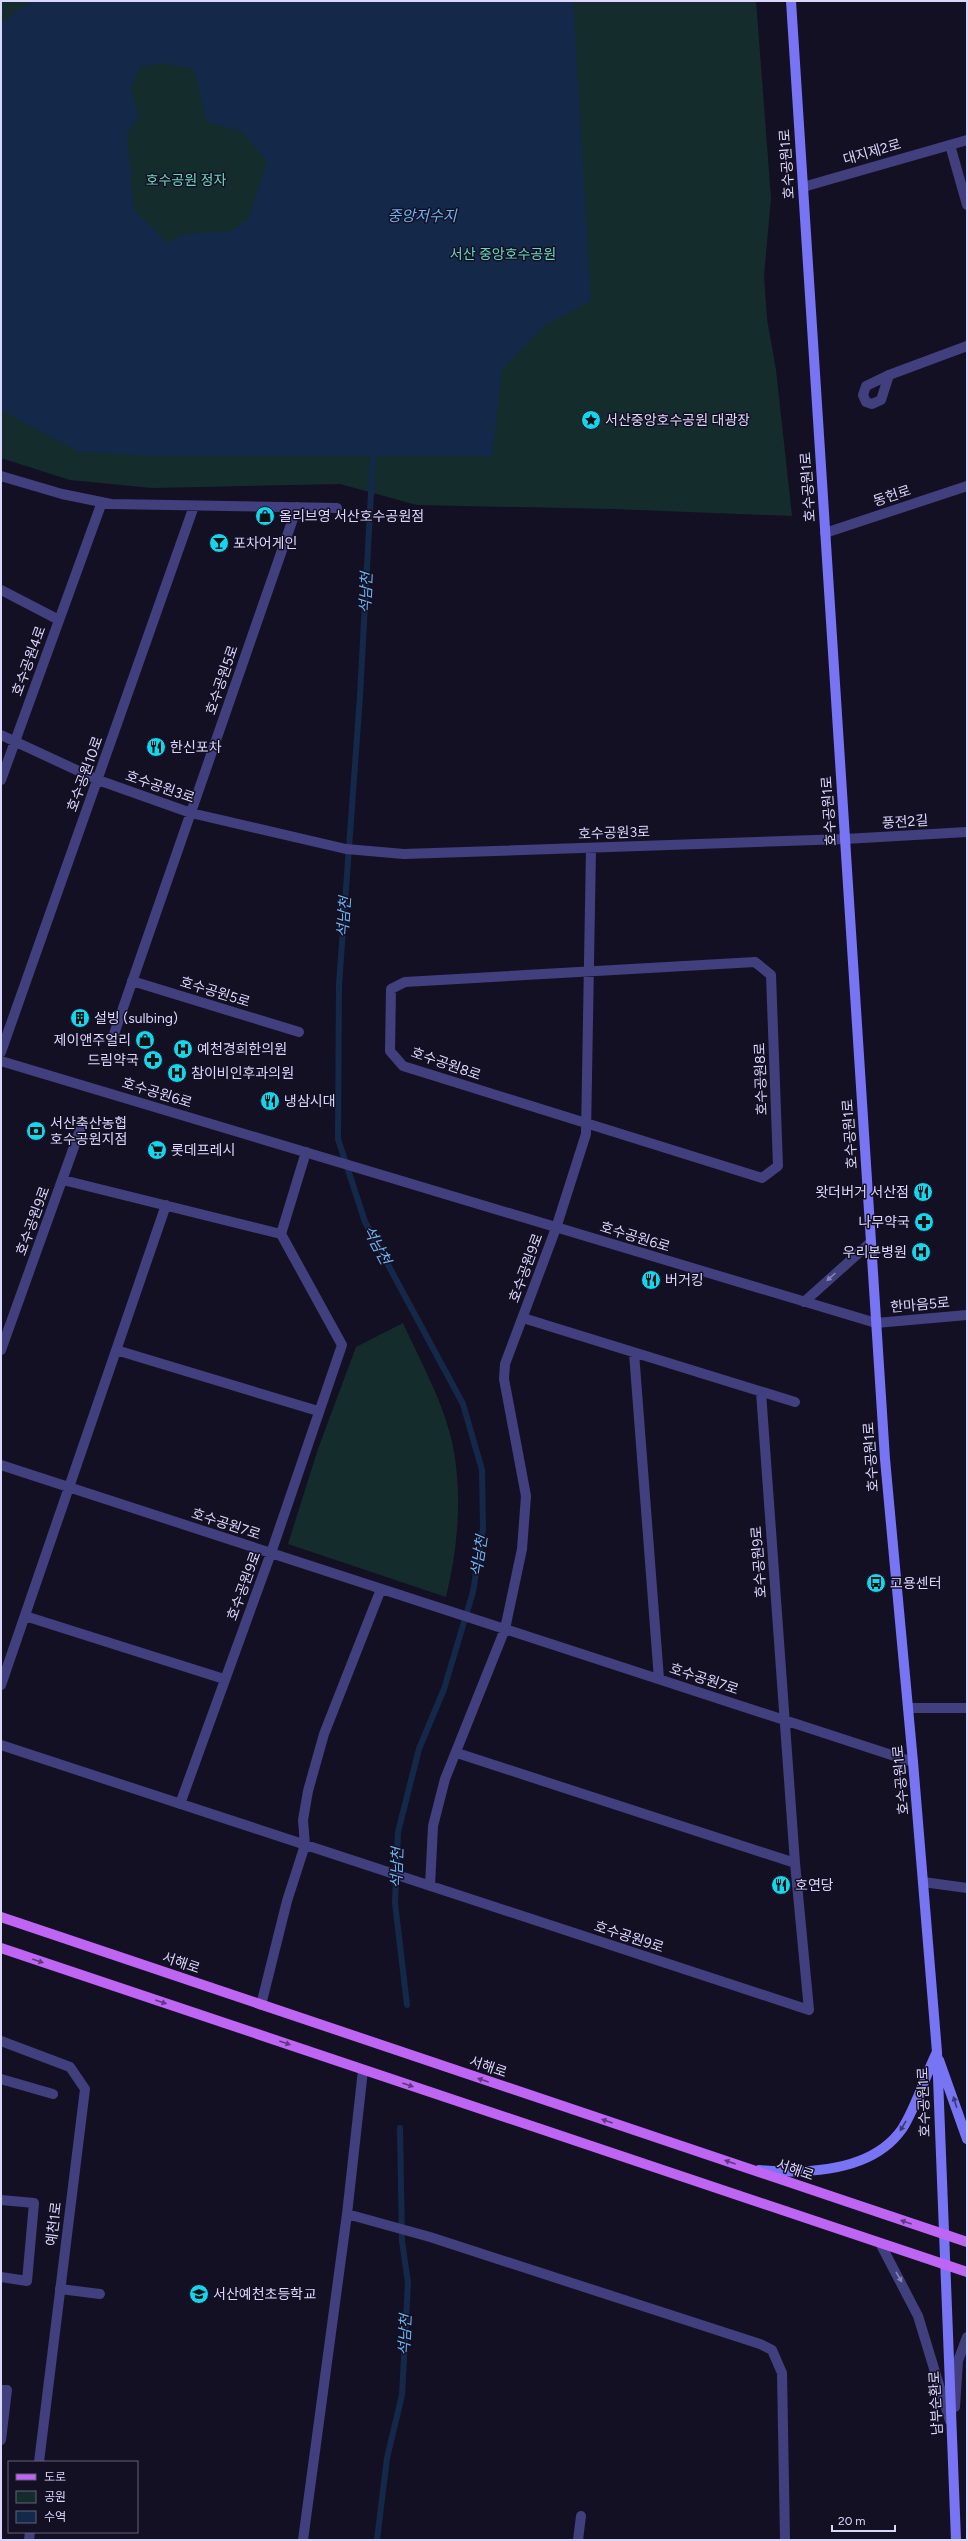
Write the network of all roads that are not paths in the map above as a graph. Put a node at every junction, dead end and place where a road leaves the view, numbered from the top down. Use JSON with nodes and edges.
{"nodes":[{"id":1,"x":791,"y":1,"type":"edge"},
{"id":2,"x":967,"y":140,"type":"edge"},
{"id":3,"x":950,"y":145,"type":"junction"},
{"id":4,"x":803,"y":187,"type":"junction"},
{"id":5,"x":967,"y":205,"type":"edge"},
{"id":6,"x":967,"y":346,"type":"edge"},
{"id":7,"x":889,"y":375,"type":"dead end"},
{"id":8,"x":1,"y":476,"type":"edge"},
{"id":9,"x":967,"y":486,"type":"edge"},
{"id":10,"x":102,"y":502,"type":"junction"},
{"id":11,"x":194,"y":506,"type":"junction"},
{"id":12,"x":298,"y":507,"type":"junction"},
{"id":13,"x":337,"y":508,"type":"dead end"},
{"id":14,"x":825,"y":533,"type":"junction"},
{"id":15,"x":1,"y":590,"type":"edge"},
{"id":16,"x":59,"y":620,"type":"junction"},
{"id":17,"x":1,"y":735,"type":"edge"},
{"id":18,"x":15,"y":742,"type":"junction"},
{"id":19,"x":1,"y":780,"type":"edge"},
{"id":20,"x":98,"y":780,"type":"junction"},
{"id":21,"x":191,"y":813,"type":"junction"},
{"id":22,"x":967,"y":832,"type":"edge"},
{"id":23,"x":845,"y":839,"type":"junction"},
{"id":24,"x":591,"y":848,"type":"junction"},
{"id":25,"x":589,"y":971,"type":"junction"},
{"id":26,"x":132,"y":981,"type":"junction"},
{"id":27,"x":299,"y":1032,"type":"dead end"},
{"id":28,"x":114,"y":1034,"type":"dead end"},
{"id":29,"x":1,"y":1052,"type":"edge"},
{"id":30,"x":1,"y":1060,"type":"edge"},
{"id":31,"x":586,"y":1123,"type":"junction"},
{"id":32,"x":80,"y":1130,"type":"dead end"},
{"id":33,"x":306,"y":1152,"type":"junction"},
{"id":34,"x":63,"y":1180,"type":"junction"},
{"id":35,"x":166,"y":1205,"type":"junction"},
{"id":36,"x":556,"y":1228,"type":"junction"},
{"id":37,"x":281,"y":1234,"type":"junction"},
{"id":38,"x":871,"y":1242,"type":"junction"},
{"id":39,"x":804,"y":1302,"type":"junction"},
{"id":40,"x":967,"y":1315,"type":"edge"},
{"id":41,"x":523,"y":1318,"type":"junction"},
{"id":42,"x":876,"y":1324,"type":"junction"},
{"id":43,"x":1,"y":1350,"type":"edge"},
{"id":44,"x":116,"y":1350,"type":"junction"},
{"id":45,"x":634,"y":1353,"type":"junction"},
{"id":46,"x":761,"y":1392,"type":"junction"},
{"id":47,"x":795,"y":1402,"type":"dead end"},
{"id":48,"x":318,"y":1411,"type":"junction"},
{"id":49,"x":1,"y":1465,"type":"edge"},
{"id":50,"x":69,"y":1487,"type":"junction"},
{"id":51,"x":271,"y":1553,"type":"junction"},
{"id":52,"x":381,"y":1589,"type":"junction"},
{"id":53,"x":25,"y":1616,"type":"junction"},
{"id":54,"x":505,"y":1629,"type":"junction"},
{"id":55,"x":224,"y":1679,"type":"junction"},
{"id":56,"x":658,"y":1679,"type":"junction"},
{"id":57,"x":1,"y":1685,"type":"edge"},
{"id":58,"x":908,"y":1708,"type":"junction"},
{"id":59,"x":967,"y":1708,"type":"edge"},
{"id":60,"x":784,"y":1720,"type":"junction"},
{"id":61,"x":1,"y":1745,"type":"edge"},
{"id":62,"x":457,"y":1753,"type":"junction"},
{"id":63,"x":914,"y":1762,"type":"junction"},
{"id":64,"x":180,"y":1804,"type":"junction"},
{"id":65,"x":305,"y":1845,"type":"junction"},
{"id":66,"x":794,"y":1863,"type":"junction"},
{"id":67,"x":923,"y":1882,"type":"junction"},
{"id":68,"x":430,"y":1886,"type":"junction"},
{"id":69,"x":967,"y":1888,"type":"edge"},
{"id":70,"x":1,"y":1917,"type":"edge"},
{"id":71,"x":1,"y":1948,"type":"edge"},
{"id":72,"x":261,"y":2005,"type":"junction"},
{"id":73,"x":1,"y":2041,"type":"edge"},
{"id":74,"x":937,"y":2052,"type":"junction"},
{"id":75,"x":363,"y":2070,"type":"junction"},
{"id":76,"x":1,"y":2079,"type":"edge"},
{"id":77,"x":53,"y":2094,"type":"dead end"},
{"id":78,"x":967,"y":2139,"type":"edge"},
{"id":79,"x":749,"y":2169,"type":"junction"},
{"id":80,"x":1,"y":2200,"type":"edge"},
{"id":81,"x":348,"y":2214,"type":"junction"},
{"id":82,"x":943,"y":2234,"type":"junction"},
{"id":83,"x":967,"y":2242,"type":"edge"},
{"id":84,"x":880,"y":2243,"type":"junction"},
{"id":85,"x":944,"y":2264,"type":"junction"},
{"id":86,"x":967,"y":2272,"type":"edge"},
{"id":87,"x":1,"y":2277,"type":"edge"},
{"id":88,"x":60,"y":2289,"type":"junction"},
{"id":89,"x":100,"y":2294,"type":"dead end"},
{"id":90,"x":967,"y":2337,"type":"edge"},
{"id":91,"x":1,"y":2390,"type":"edge"},
{"id":92,"x":951,"y":2425,"type":"junction"},
{"id":93,"x":1,"y":2440,"type":"edge"},
{"id":94,"x":39,"y":2461,"type":"edge"},
{"id":95,"x":581,"y":2516,"type":"dead end"},
{"id":96,"x":303,"y":2540,"type":"edge"},
{"id":97,"x":578,"y":2540,"type":"edge"},
{"id":98,"x":785,"y":2540,"type":"edge"},
{"id":99,"x":956,"y":2540,"type":"edge"}],
"edges":[{"from":1,"to":4,"type":"main road","name":"호수공원1로"},
{"from":2,"to":3,"type":"street","name":"대지제2로"},
{"from":3,"to":4,"type":"street","name":"대지제2로"},
{"from":3,"to":5,"type":"street"},
{"from":4,"to":14,"type":"main road","name":"호수공원1로"},
{"from":6,"to":7,"type":"street"},
{"from":8,"to":10,"type":"street"},
{"from":9,"to":14,"type":"street","name":"동헌로"},
{"from":10,"to":11,"type":"street"},
{"from":10,"to":16,"type":"street","name":"호수공원4로"},
{"from":11,"to":12,"type":"street"},
{"from":11,"to":20,"type":"street","name":"호수공원10로"},
{"from":12,"to":13,"type":"street"},
{"from":12,"to":21,"type":"street","name":"호수공원5로"},
{"from":14,"to":23,"type":"main road","name":"호수공원1로"},
{"from":15,"to":16,"type":"street","name":"호수공원4로"},
{"from":16,"to":18,"type":"street","name":"호수공원4로"},
{"from":17,"to":18,"type":"street","name":"호수공원3로"},
{"from":18,"to":19,"type":"street","name":"호수공원4로"},
{"from":18,"to":20,"type":"street","name":"호수공원3로"},
{"from":20,"to":21,"type":"street","name":"호수공원3로"},
{"from":20,"to":29,"type":"street","name":"호수공원10로"},
{"from":21,"to":24,"type":"street","name":"호수공원3로"},
{"from":21,"to":26,"type":"street","name":"호수공원5로"},
{"from":22,"to":23,"type":"street","name":"풍전2길"},
{"from":23,"to":24,"type":"street","name":"호수공원3로"},
{"from":23,"to":38,"type":"main road","name":"호수공원1로"},
{"from":24,"to":25,"type":"street"},
{"from":25,"to":31,"type":"street"},
{"from":25,"to":31,"type":"street","name":"호수공원8로"},
{"from":25,"to":31,"type":"street","name":"호수공원8로"},
{"from":26,"to":27,"type":"street","name":"호수공원5로"},
{"from":26,"to":28,"type":"street"},
{"from":30,"to":33,"type":"street","name":"호수공원6로"},
{"from":31,"to":36,"type":"street"},
{"from":32,"to":34,"type":"street"},
{"from":33,"to":36,"type":"street","name":"호수공원6로"},
{"from":33,"to":37,"type":"street"},
{"from":34,"to":35,"type":"street","name":"호수공원9로"},
{"from":34,"to":43,"type":"street","name":"호수공원9로"},
{"from":35,"to":37,"type":"street","name":"호수공원9로"},
{"from":35,"to":44,"type":"street"},
{"from":36,"to":39,"type":"street","name":"호수공원6로"},
{"from":36,"to":41,"type":"street","name":"호수공원9로"},
{"from":37,"to":48,"type":"street","name":"호수공원9로"},
{"from":38,"to":39,"type":"street","one_way":true},
{"from":38,"to":42,"type":"main road","name":"호수공원1로"},
{"from":39,"to":42,"type":"street","name":"호수공원6로"},
{"from":40,"to":42,"type":"street","name":"한마음5로"},
{"from":41,"to":45,"type":"street","name":"호수공원9로"},
{"from":41,"to":54,"type":"street","name":"호수공원9로"},
{"from":42,"to":58,"type":"main road","name":"호수공원1로"},
{"from":44,"to":48,"type":"street"},
{"from":44,"to":50,"type":"street"},
{"from":45,"to":46,"type":"street","name":"호수공원9로"},
{"from":45,"to":56,"type":"street"},
{"from":46,"to":47,"type":"street"},
{"from":46,"to":60,"type":"street","name":"호수공원9로"},
{"from":48,"to":51,"type":"street","name":"호수공원9로"},
{"from":49,"to":50,"type":"street","name":"호수공원7로"},
{"from":50,"to":51,"type":"street","name":"호수공원7로"},
{"from":50,"to":53,"type":"street"},
{"from":51,"to":52,"type":"street","name":"호수공원7로"},
{"from":51,"to":55,"type":"street","name":"호수공원9로"},
{"from":52,"to":54,"type":"street","name":"호수공원7로"},
{"from":52,"to":65,"type":"street"},
{"from":53,"to":55,"type":"street"},
{"from":53,"to":57,"type":"street"},
{"from":54,"to":56,"type":"street","name":"호수공원7로"},
{"from":54,"to":62,"type":"street","name":"호수공원9로"},
{"from":55,"to":64,"type":"street","name":"호수공원9로"},
{"from":56,"to":60,"type":"street","name":"호수공원7로"},
{"from":58,"to":59,"type":"street"},
{"from":58,"to":63,"type":"main road","name":"호수공원1로"},
{"from":60,"to":63,"type":"street","name":"호수공원7로"},
{"from":60,"to":66,"type":"street","name":"호수공원9로"},
{"from":61,"to":64,"type":"street"},
{"from":62,"to":66,"type":"street"},
{"from":62,"to":68,"type":"street","name":"호수공원9로"},
{"from":63,"to":67,"type":"main road","name":"호수공원1로"},
{"from":64,"to":65,"type":"street"},
{"from":65,"to":68,"type":"street"},
{"from":65,"to":72,"type":"street"},
{"from":66,"to":68,"type":"street","name":"호수공원9로"},
{"from":67,"to":69,"type":"street"},
{"from":67,"to":74,"type":"main road","name":"호수공원1로"},
{"from":70,"to":72,"type":"main road","name":"서해로"},
{"from":71,"to":75,"type":"main road","one_way":true},
{"from":79,"to":72,"type":"main road","name":"서해로","one_way":true},
{"from":73,"to":88,"type":"street","name":"예천1로"},
{"from":78,"to":74,"type":"main road","one_way":true},
{"from":74,"to":79,"type":"main road","one_way":true},
{"from":74,"to":82,"type":"main road","name":"호수공원1로"},
{"from":75,"to":81,"type":"street"},
{"from":75,"to":84,"type":"main road","one_way":true},
{"from":76,"to":77,"type":"street"},
{"from":82,"to":79,"type":"main road","name":"서해로","one_way":true},
{"from":80,"to":87,"type":"street"},
{"from":81,"to":96,"type":"street"},
{"from":81,"to":98,"type":"street"},
{"from":82,"to":83,"type":"main road","name":"서해로"},
{"from":82,"to":85,"type":"main road","name":"호수공원1로"},
{"from":84,"to":85,"type":"main road"},
{"from":84,"to":92,"type":"street","one_way":true},
{"from":85,"to":86,"type":"main road"},
{"from":85,"to":92,"type":"main road","name":"남부순환로"},
{"from":88,"to":89,"type":"street"},
{"from":88,"to":94,"type":"street","name":"예천1로"},
{"from":90,"to":92,"type":"street"},
{"from":91,"to":93,"type":"street"},
{"from":92,"to":99,"type":"main road","name":"남부순환로"},
{"from":95,"to":97,"type":"street"}]}
